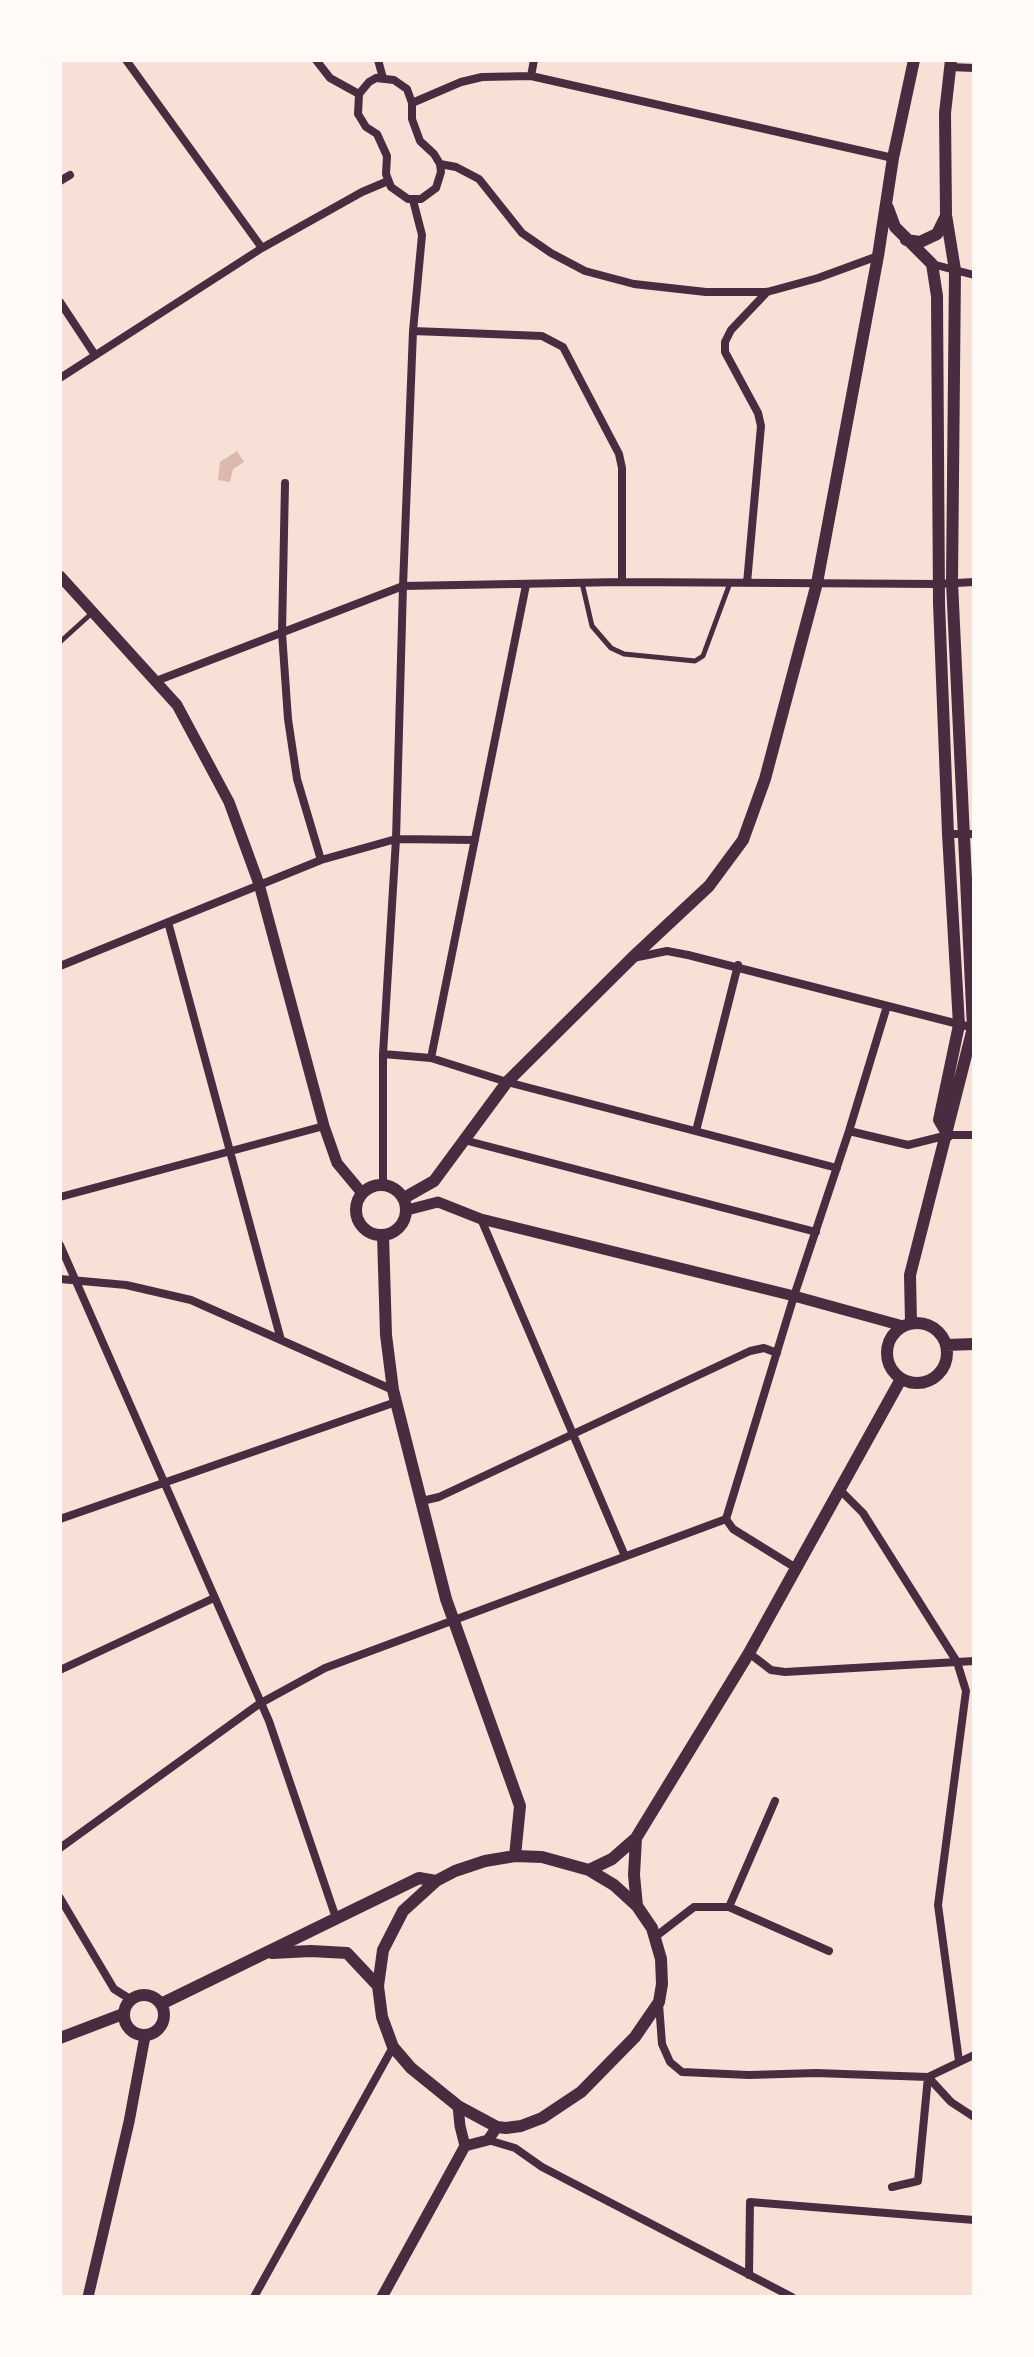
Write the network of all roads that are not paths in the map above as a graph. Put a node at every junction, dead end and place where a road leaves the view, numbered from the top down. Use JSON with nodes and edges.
{"nodes":[{"id":1,"x":126,"y":60,"type":"edge"},
{"id":2,"x":316,"y":60,"type":"edge"},
{"id":3,"x":378,"y":60,"type":"edge"},
{"id":4,"x":534,"y":60,"type":"edge"},
{"id":5,"x":914,"y":60,"type":"edge"},
{"id":6,"x":950,"y":64,"type":"edge"},
{"id":7,"x":974,"y":68,"type":"edge"},
{"id":8,"x":531,"y":76,"type":"junction"},
{"id":9,"x":383,"y":78,"type":"junction"},
{"id":10,"x":359,"y":94,"type":"junction"},
{"id":11,"x":412,"y":103,"type":"junction"},
{"id":12,"x":893,"y":158,"type":"junction"},
{"id":13,"x":440,"y":164,"type":"junction"},
{"id":14,"x":70,"y":175,"type":"dead end"},
{"id":15,"x":60,"y":181,"type":"edge"},
{"id":16,"x":388,"y":181,"type":"junction"},
{"id":17,"x":413,"y":200,"type":"junction"},
{"id":18,"x":887,"y":205,"type":"junction"},
{"id":19,"x":946,"y":215,"type":"junction"},
{"id":20,"x":906,"y":240,"type":"junction"},
{"id":21,"x":262,"y":248,"type":"junction"},
{"id":22,"x":878,"y":256,"type":"junction"},
{"id":23,"x":932,"y":264,"type":"junction"},
{"id":24,"x":955,"y":270,"type":"junction"},
{"id":25,"x":974,"y":275,"type":"edge"},
{"id":26,"x":767,"y":292,"type":"junction"},
{"id":27,"x":60,"y":302,"type":"edge"},
{"id":28,"x":413,"y":331,"type":"junction"},
{"id":29,"x":95,"y":355,"type":"junction"},
{"id":30,"x":60,"y":378,"type":"edge"},
{"id":31,"x":285,"y":483,"type":"dead end"},
{"id":32,"x":60,"y":576,"type":"edge"},
{"id":33,"x":622,"y":582,"type":"junction"},
{"id":34,"x":974,"y":582,"type":"edge"},
{"id":35,"x":582,"y":583,"type":"junction"},
{"id":36,"x":730,"y":583,"type":"junction"},
{"id":37,"x":747,"y":583,"type":"junction"},
{"id":38,"x":817,"y":583,"type":"junction"},
{"id":39,"x":945,"y":583,"type":"junction"},
{"id":40,"x":526,"y":585,"type":"junction"},
{"id":41,"x":403,"y":586,"type":"junction"},
{"id":42,"x":93,"y":612,"type":"junction"},
{"id":43,"x":282,"y":633,"type":"junction"},
{"id":44,"x":60,"y":642,"type":"edge"},
{"id":45,"x":156,"y":681,"type":"junction"},
{"id":46,"x":948,"y":834,"type":"junction"},
{"id":47,"x":968,"y":834,"type":"edge"},
{"id":48,"x":396,"y":839,"type":"junction"},
{"id":49,"x":475,"y":840,"type":"junction"},
{"id":50,"x":321,"y":860,"type":"junction"},
{"id":51,"x":259,"y":884,"type":"junction"},
{"id":52,"x":168,"y":922,"type":"junction"},
{"id":53,"x":632,"y":958,"type":"junction"},
{"id":54,"x":738,"y":965,"type":"junction"},
{"id":55,"x":60,"y":966,"type":"edge"},
{"id":56,"x":887,"y":1006,"type":"junction"},
{"id":57,"x":959,"y":1025,"type":"junction"},
{"id":58,"x":974,"y":1028,"type":"edge"},
{"id":59,"x":383,"y":1054,"type":"junction"},
{"id":60,"x":431,"y":1058,"type":"junction"},
{"id":61,"x":507,"y":1082,"type":"junction"},
{"id":62,"x":324,"y":1126,"type":"junction"},
{"id":63,"x":696,"y":1131,"type":"junction"},
{"id":64,"x":849,"y":1131,"type":"junction"},
{"id":65,"x":948,"y":1135,"type":"junction"},
{"id":66,"x":974,"y":1135,"type":"edge"},
{"id":67,"x":464,"y":1140,"type":"junction"},
{"id":68,"x":230,"y":1150,"type":"junction"},
{"id":69,"x":837,"y":1168,"type":"junction"},
{"id":70,"x":383,"y":1184,"type":"junction"},
{"id":71,"x":362,"y":1193,"type":"junction"},
{"id":72,"x":60,"y":1197,"type":"edge"},
{"id":73,"x":405,"y":1204,"type":"junction"},
{"id":74,"x":481,"y":1219,"type":"junction"},
{"id":75,"x":816,"y":1232,"type":"junction"},
{"id":76,"x":383,"y":1235,"type":"junction"},
{"id":77,"x":60,"y":1245,"type":"edge"},
{"id":78,"x":60,"y":1279,"type":"edge"},
{"id":79,"x":76,"y":1281,"type":"junction"},
{"id":80,"x":794,"y":1296,"type":"junction"},
{"id":81,"x":907,"y":1324,"type":"junction"},
{"id":82,"x":281,"y":1340,"type":"junction"},
{"id":83,"x":974,"y":1344,"type":"edge"},
{"id":84,"x":946,"y":1345,"type":"junction"},
{"id":85,"x":777,"y":1353,"type":"junction"},
{"id":86,"x":901,"y":1379,"type":"junction"},
{"id":87,"x":395,"y":1396,"type":"junction"},
{"id":88,"x":573,"y":1433,"type":"junction"},
{"id":89,"x":163,"y":1481,"type":"junction"},
{"id":90,"x":839,"y":1489,"type":"junction"},
{"id":91,"x":422,"y":1501,"type":"junction"},
{"id":92,"x":60,"y":1519,"type":"edge"},
{"id":93,"x":726,"y":1519,"type":"junction"},
{"id":94,"x":625,"y":1556,"type":"junction"},
{"id":95,"x":796,"y":1568,"type":"junction"},
{"id":96,"x":214,"y":1598,"type":"junction"},
{"id":97,"x":452,"y":1620,"type":"junction"},
{"id":98,"x":749,"y":1653,"type":"junction"},
{"id":99,"x":974,"y":1661,"type":"edge"},
{"id":100,"x":957,"y":1662,"type":"junction"},
{"id":101,"x":60,"y":1670,"type":"edge"},
{"id":102,"x":259,"y":1704,"type":"junction"},
{"id":103,"x":775,"y":1801,"type":"dead end"},
{"id":104,"x":636,"y":1838,"type":"junction"},
{"id":105,"x":60,"y":1848,"type":"edge"},
{"id":106,"x":515,"y":1856,"type":"junction"},
{"id":107,"x":589,"y":1870,"type":"junction"},
{"id":108,"x":436,"y":1881,"type":"junction"},
{"id":109,"x":60,"y":1898,"type":"edge"},
{"id":110,"x":637,"y":1906,"type":"junction"},
{"id":111,"x":729,"y":1907,"type":"junction"},
{"id":112,"x":336,"y":1918,"type":"junction"},
{"id":113,"x":655,"y":1937,"type":"junction"},
{"id":114,"x":829,"y":1951,"type":"dead end"},
{"id":115,"x":267,"y":1954,"type":"junction"},
{"id":116,"x":378,"y":1986,"type":"junction"},
{"id":117,"x":130,"y":1999,"type":"junction"},
{"id":118,"x":659,"y":2002,"type":"junction"},
{"id":119,"x":161,"y":2004,"type":"junction"},
{"id":120,"x":123,"y":2014,"type":"junction"},
{"id":121,"x":145,"y":2036,"type":"junction"},
{"id":122,"x":60,"y":2038,"type":"edge"},
{"id":123,"x":393,"y":2047,"type":"junction"},
{"id":124,"x":974,"y":2055,"type":"edge"},
{"id":125,"x":959,"y":2061,"type":"junction"},
{"id":126,"x":928,"y":2077,"type":"junction"},
{"id":127,"x":458,"y":2106,"type":"junction"},
{"id":128,"x":974,"y":2117,"type":"edge"},
{"id":129,"x":501,"y":2128,"type":"junction"},
{"id":130,"x":488,"y":2140,"type":"junction"},
{"id":131,"x":465,"y":2146,"type":"junction"},
{"id":132,"x":515,"y":2148,"type":"junction"},
{"id":133,"x":892,"y":2187,"type":"dead end"},
{"id":134,"x":974,"y":2220,"type":"edge"},
{"id":135,"x":749,"y":2275,"type":"junction"},
{"id":136,"x":88,"y":2297,"type":"edge"},
{"id":137,"x":254,"y":2297,"type":"edge"},
{"id":138,"x":382,"y":2297,"type":"edge"},
{"id":139,"x":792,"y":2297,"type":"edge"}],
"edges":[{"from":1,"to":21,"type":"street"},
{"from":2,"to":10,"type":"street"},
{"from":3,"to":9,"type":"street"},
{"from":4,"to":8,"type":"street"},
{"from":5,"to":12,"type":"main road"},
{"from":6,"to":7,"type":"street"},
{"from":6,"to":19,"type":"main road"},
{"from":8,"to":11,"type":"street"},
{"from":8,"to":12,"type":"street"},
{"from":9,"to":10,"type":"street"},
{"from":9,"to":11,"type":"street"},
{"from":10,"to":16,"type":"street"},
{"from":11,"to":13,"type":"street"},
{"from":12,"to":18,"type":"main road"},
{"from":13,"to":17,"type":"street"},
{"from":13,"to":26,"type":"street"},
{"from":14,"to":15,"type":"street"},
{"from":16,"to":17,"type":"street"},
{"from":16,"to":21,"type":"street"},
{"from":17,"to":28,"type":"street"},
{"from":18,"to":20,"type":"main road"},
{"from":18,"to":22,"type":"main road"},
{"from":19,"to":20,"type":"main road"},
{"from":19,"to":24,"type":"main road"},
{"from":20,"to":23,"type":"main road"},
{"from":21,"to":29,"type":"street"},
{"from":22,"to":26,"type":"street"},
{"from":22,"to":38,"type":"main road"},
{"from":23,"to":24,"type":"street"},
{"from":23,"to":39,"type":"main road"},
{"from":24,"to":25,"type":"street"},
{"from":24,"to":39,"type":"main road"},
{"from":26,"to":37,"type":"street"},
{"from":27,"to":29,"type":"street"},
{"from":28,"to":33,"type":"street"},
{"from":28,"to":41,"type":"street"},
{"from":29,"to":30,"type":"street"},
{"from":31,"to":43,"type":"street"},
{"from":32,"to":42,"type":"street"},
{"from":33,"to":35,"type":"street"},
{"from":33,"to":36,"type":"street"},
{"from":34,"to":39,"type":"street"},
{"from":35,"to":36,"type":"lane"},
{"from":35,"to":40,"type":"street"},
{"from":36,"to":37,"type":"street"},
{"from":37,"to":38,"type":"street"},
{"from":38,"to":39,"type":"street"},
{"from":38,"to":53,"type":"main road"},
{"from":39,"to":46,"type":"main road"},
{"from":39,"to":47,"type":"main road"},
{"from":40,"to":41,"type":"street"},
{"from":40,"to":49,"type":"street"},
{"from":41,"to":43,"type":"street"},
{"from":41,"to":48,"type":"street"},
{"from":42,"to":44,"type":"lane"},
{"from":42,"to":45,"type":"street"},
{"from":43,"to":45,"type":"street"},
{"from":43,"to":50,"type":"street"},
{"from":45,"to":51,"type":"street"},
{"from":46,"to":47,"type":"street"},
{"from":46,"to":57,"type":"main road"},
{"from":47,"to":58,"type":"main road"},
{"from":48,"to":49,"type":"street"},
{"from":48,"to":50,"type":"street"},
{"from":48,"to":59,"type":"street"},
{"from":49,"to":60,"type":"street"},
{"from":50,"to":51,"type":"street"},
{"from":51,"to":52,"type":"street"},
{"from":51,"to":62,"type":"street"},
{"from":52,"to":55,"type":"street"},
{"from":52,"to":68,"type":"street"},
{"from":53,"to":54,"type":"street"},
{"from":53,"to":61,"type":"main road"},
{"from":54,"to":56,"type":"street"},
{"from":54,"to":63,"type":"street"},
{"from":56,"to":57,"type":"street"},
{"from":56,"to":64,"type":"street"},
{"from":57,"to":58,"type":"street"},
{"from":57,"to":65,"type":"main road"},
{"from":58,"to":65,"type":"main road"},
{"from":59,"to":60,"type":"street"},
{"from":59,"to":70,"type":"street"},
{"from":60,"to":61,"type":"street"},
{"from":61,"to":63,"type":"street"},
{"from":61,"to":67,"type":"main road"},
{"from":62,"to":68,"type":"street"},
{"from":62,"to":71,"type":"street"},
{"from":63,"to":69,"type":"street"},
{"from":64,"to":65,"type":"street"},
{"from":64,"to":69,"type":"street"},
{"from":65,"to":66,"type":"street"},
{"from":65,"to":81,"type":"main road"},
{"from":67,"to":73,"type":"main road"},
{"from":67,"to":75,"type":"street"},
{"from":68,"to":72,"type":"street"},
{"from":68,"to":82,"type":"street"},
{"from":69,"to":75,"type":"street"},
{"from":70,"to":71,"type":"main road"},
{"from":70,"to":73,"type":"main road"},
{"from":71,"to":76,"type":"main road"},
{"from":73,"to":74,"type":"street"},
{"from":73,"to":76,"type":"main road"},
{"from":74,"to":80,"type":"street"},
{"from":74,"to":88,"type":"street"},
{"from":75,"to":80,"type":"street"},
{"from":76,"to":87,"type":"main road"},
{"from":77,"to":79,"type":"street"},
{"from":78,"to":79,"type":"street"},
{"from":79,"to":82,"type":"street"},
{"from":79,"to":89,"type":"street"},
{"from":80,"to":81,"type":"street"},
{"from":80,"to":85,"type":"street"},
{"from":81,"to":84,"type":"main road"},
{"from":81,"to":86,"type":"main road"},
{"from":82,"to":87,"type":"street"},
{"from":83,"to":84,"type":"main road"},
{"from":84,"to":86,"type":"main road"},
{"from":85,"to":88,"type":"street"},
{"from":85,"to":93,"type":"street"},
{"from":86,"to":90,"type":"main road"},
{"from":87,"to":89,"type":"street"},
{"from":87,"to":91,"type":"main road"},
{"from":88,"to":91,"type":"street"},
{"from":88,"to":94,"type":"street"},
{"from":89,"to":92,"type":"street"},
{"from":89,"to":96,"type":"street"},
{"from":90,"to":95,"type":"main road"},
{"from":90,"to":100,"type":"street"},
{"from":91,"to":97,"type":"main road"},
{"from":93,"to":94,"type":"street"},
{"from":93,"to":95,"type":"street"},
{"from":94,"to":97,"type":"street"},
{"from":95,"to":98,"type":"main road"},
{"from":96,"to":101,"type":"street"},
{"from":96,"to":102,"type":"street"},
{"from":97,"to":102,"type":"street"},
{"from":97,"to":106,"type":"main road"},
{"from":98,"to":100,"type":"street"},
{"from":98,"to":104,"type":"main road"},
{"from":99,"to":100,"type":"street"},
{"from":100,"to":125,"type":"street"},
{"from":102,"to":105,"type":"street"},
{"from":102,"to":112,"type":"street"},
{"from":103,"to":111,"type":"street"},
{"from":104,"to":107,"type":"main road"},
{"from":104,"to":110,"type":"main road"},
{"from":106,"to":107,"type":"main road"},
{"from":106,"to":108,"type":"main road"},
{"from":107,"to":110,"type":"main road"},
{"from":108,"to":112,"type":"main road"},
{"from":108,"to":116,"type":"main road"},
{"from":109,"to":117,"type":"street"},
{"from":110,"to":113,"type":"main road"},
{"from":111,"to":113,"type":"street"},
{"from":111,"to":114,"type":"street"},
{"from":112,"to":115,"type":"main road"},
{"from":113,"to":118,"type":"main road"},
{"from":115,"to":116,"type":"main road"},
{"from":115,"to":119,"type":"main road"},
{"from":116,"to":123,"type":"main road"},
{"from":117,"to":119,"type":"main road"},
{"from":117,"to":120,"type":"main road"},
{"from":118,"to":126,"type":"street"},
{"from":118,"to":129,"type":"main road"},
{"from":119,"to":121,"type":"main road"},
{"from":120,"to":121,"type":"main road"},
{"from":120,"to":122,"type":"main road"},
{"from":121,"to":136,"type":"street"},
{"from":123,"to":127,"type":"main road"},
{"from":123,"to":137,"type":"street"},
{"from":124,"to":125,"type":"street"},
{"from":125,"to":126,"type":"street"},
{"from":126,"to":128,"type":"street"},
{"from":126,"to":133,"type":"street"},
{"from":127,"to":129,"type":"main road"},
{"from":127,"to":131,"type":"street"},
{"from":129,"to":130,"type":"street"},
{"from":129,"to":132,"type":"street"},
{"from":130,"to":131,"type":"street"},
{"from":130,"to":132,"type":"street"},
{"from":131,"to":138,"type":"street"},
{"from":132,"to":135,"type":"street"},
{"from":134,"to":135,"type":"street"},
{"from":135,"to":139,"type":"street"}]}
